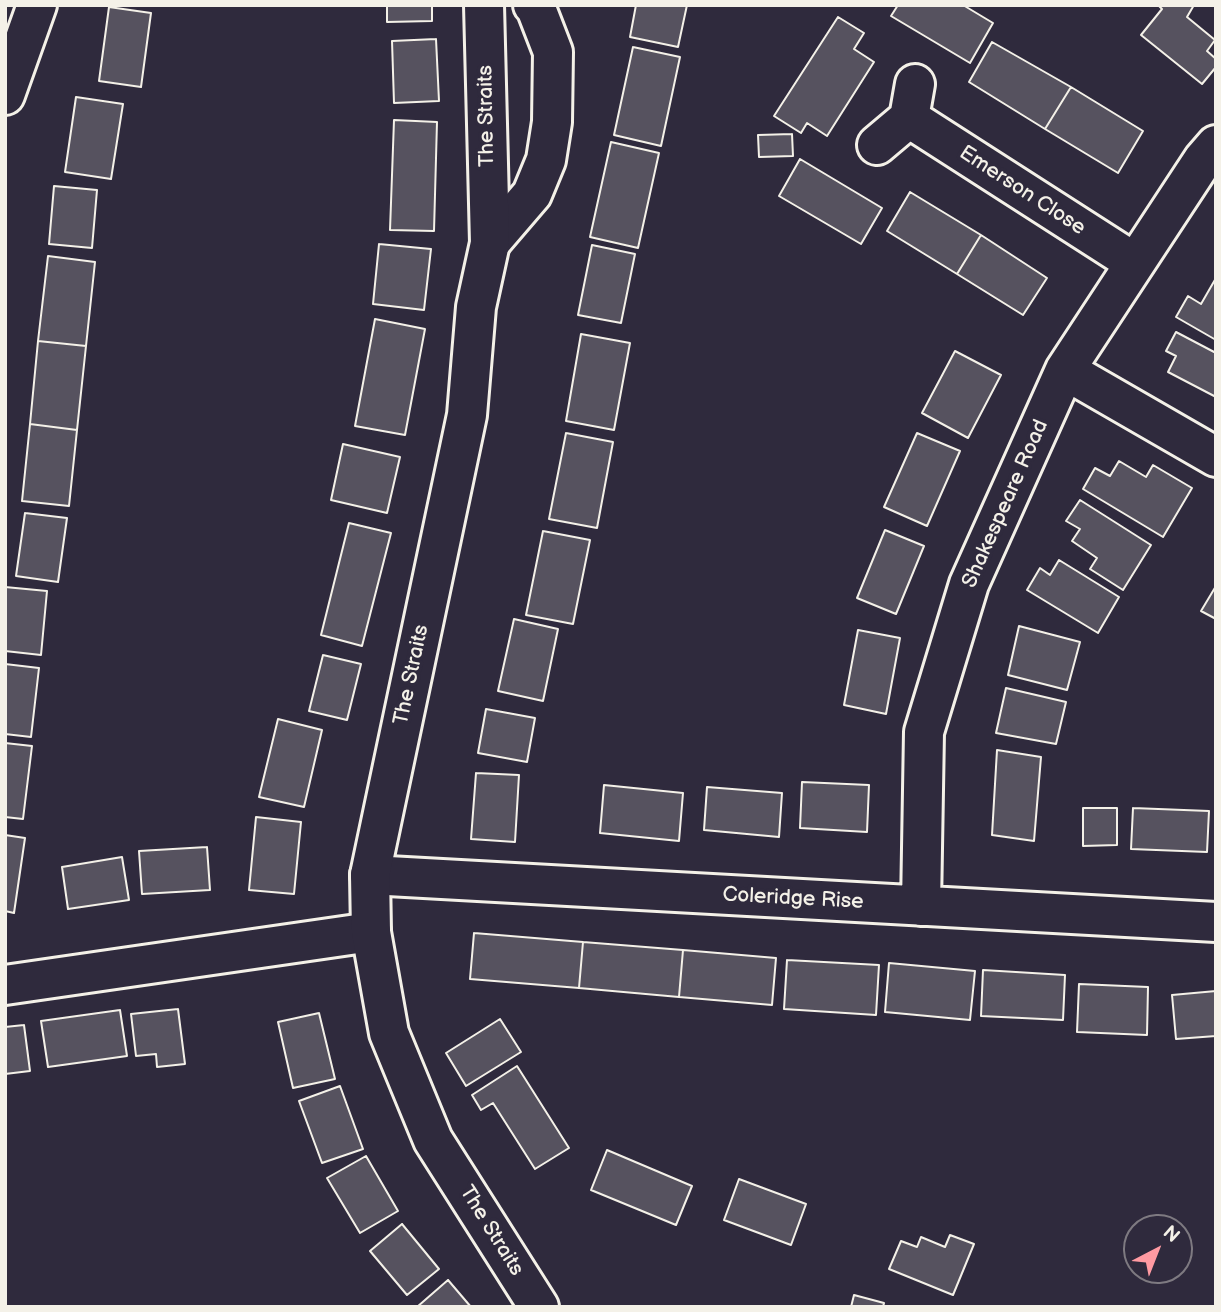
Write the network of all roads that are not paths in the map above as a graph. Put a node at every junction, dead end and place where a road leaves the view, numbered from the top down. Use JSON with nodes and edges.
{"nodes":[{"id":1,"x":37,"y":5,"type":"edge"},
{"id":2,"x":484,"y":5,"type":"edge"},
{"id":3,"x":533,"y":5,"type":"edge"},
{"id":4,"x":5,"y":95,"type":"edge"},
{"id":5,"x":877,"y":145,"type":"dead end"},
{"id":6,"x":1216,"y":145,"type":"edge"},
{"id":7,"x":490,"y":243,"type":"junction"},
{"id":8,"x":1135,"y":263,"type":"junction"},
{"id":9,"x":1065,"y":370,"type":"junction"},
{"id":10,"x":1216,"y":457,"type":"edge"},
{"id":11,"x":370,"y":875,"type":"junction"},
{"id":12,"x":922,"y":906,"type":"junction"},
{"id":13,"x":1216,"y":922,"type":"edge"},
{"id":14,"x":371,"y":932,"type":"junction"},
{"id":15,"x":5,"y":985,"type":"edge"},
{"id":16,"x":539,"y":1307,"type":"edge"}],
"edges":[{"from":1,"to":4,"type":"street"},
{"from":2,"to":7,"type":"street","name":"The Straits"},
{"from":3,"to":7,"type":"street"},
{"from":5,"to":8,"type":"street","name":"Emerson Close"},
{"from":6,"to":8,"type":"street","name":"Shakespeare Road"},
{"from":7,"to":11,"type":"street","name":"The Straits"},
{"from":8,"to":9,"type":"street","name":"Shakespeare Road"},
{"from":9,"to":10,"type":"street"},
{"from":9,"to":12,"type":"street","name":"Shakespeare Road"},
{"from":11,"to":12,"type":"street","name":"Coleridge Rise"},
{"from":11,"to":14,"type":"street","name":"The Straits"},
{"from":12,"to":13,"type":"street","name":"Coleridge Rise"},
{"from":14,"to":15,"type":"street"},
{"from":14,"to":16,"type":"street","name":"The Straits"}]}
